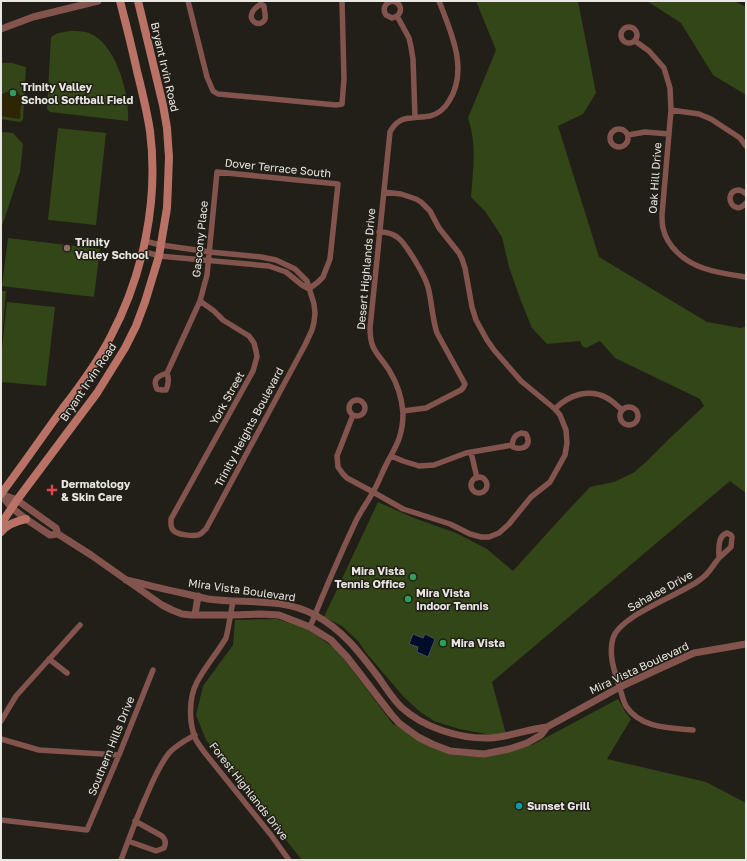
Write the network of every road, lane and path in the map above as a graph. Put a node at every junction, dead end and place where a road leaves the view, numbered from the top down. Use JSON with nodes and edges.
{"nodes":[{"id":1,"x":98,"y":1,"type":"edge"},
{"id":2,"x":120,"y":1,"type":"edge"},
{"id":3,"x":138,"y":1,"type":"edge"},
{"id":4,"x":188,"y":1,"type":"edge"},
{"id":5,"x":342,"y":1,"type":"edge"},
{"id":6,"x":393,"y":1,"type":"edge"},
{"id":7,"x":439,"y":1,"type":"edge"},
{"id":8,"x":397,"y":16,"type":"junction"},
{"id":9,"x":1,"y":29,"type":"edge"},
{"id":10,"x":635,"y":41,"type":"dead end"},
{"id":11,"x":671,"y":110,"type":"junction"},
{"id":12,"x":415,"y":118,"type":"junction"},
{"id":13,"x":669,"y":134,"type":"junction"},
{"id":14,"x":628,"y":135,"type":"dead end"},
{"id":15,"x":746,"y":146,"type":"edge"},
{"id":16,"x":217,"y":172,"type":"joint"},
{"id":17,"x":746,"y":185,"type":"edge"},
{"id":18,"x":384,"y":192,"type":"junction"},
{"id":19,"x":744,"y":193,"type":"edge"},
{"id":20,"x":746,"y":203,"type":"edge"},
{"id":21,"x":379,"y":232,"type":"junction"},
{"id":22,"x":144,"y":241,"type":"junction"},
{"id":23,"x":161,"y":245,"type":"junction"},
{"id":24,"x":142,"y":251,"type":"junction"},
{"id":25,"x":210,"y":252,"type":"junction"},
{"id":26,"x":160,"y":256,"type":"junction"},
{"id":27,"x":209,"y":260,"type":"junction"},
{"id":28,"x":746,"y":277,"type":"edge"},
{"id":29,"x":309,"y":289,"type":"junction"},
{"id":30,"x":200,"y":301,"type":"junction"},
{"id":31,"x":167,"y":373,"type":"dead end"},
{"id":32,"x":555,"y":409,"type":"junction"},
{"id":33,"x":622,"y":410,"type":"dead end"},
{"id":34,"x":403,"y":411,"type":"junction"},
{"id":35,"x":353,"y":415,"type":"dead end"},
{"id":36,"x":512,"y":445,"type":"dead end"},
{"id":37,"x":471,"y":452,"type":"junction"},
{"id":38,"x":392,"y":456,"type":"junction"},
{"id":39,"x":477,"y":478,"type":"dead end"},
{"id":40,"x":373,"y":492,"type":"junction"},
{"id":41,"x":1,"y":494,"type":"edge"},
{"id":42,"x":18,"y":500,"type":"junction"},
{"id":43,"x":12,"y":508,"type":"junction"},
{"id":44,"x":26,"y":519,"type":"junction"},
{"id":45,"x":171,"y":519,"type":"joint"},
{"id":46,"x":1,"y":524,"type":"edge"},
{"id":47,"x":1,"y":532,"type":"edge"},
{"id":48,"x":58,"y":534,"type":"junction"},
{"id":49,"x":718,"y":558,"type":"dead end"},
{"id":50,"x":126,"y":580,"type":"junction"},
{"id":51,"x":198,"y":596,"type":"junction"},
{"id":52,"x":233,"y":601,"type":"junction"},
{"id":53,"x":195,"y":615,"type":"junction"},
{"id":54,"x":315,"y":615,"type":"junction"},
{"id":55,"x":231,"y":616,"type":"junction"},
{"id":56,"x":80,"y":625,"type":"dead end"},
{"id":57,"x":310,"y":627,"type":"junction"},
{"id":58,"x":746,"y":644,"type":"edge"},
{"id":59,"x":49,"y":660,"type":"junction"},
{"id":60,"x":152,"y":670,"type":"dead end"},
{"id":61,"x":67,"y":673,"type":"dead end"},
{"id":62,"x":620,"y":688,"type":"junction"},
{"id":63,"x":1,"y":721,"type":"edge"},
{"id":64,"x":547,"y":727,"type":"junction"},
{"id":65,"x":693,"y":730,"type":"dead end"},
{"id":66,"x":195,"y":735,"type":"junction"},
{"id":67,"x":1,"y":739,"type":"edge"},
{"id":68,"x":119,"y":755,"type":"junction"},
{"id":69,"x":1,"y":820,"type":"edge"},
{"id":70,"x":135,"y":821,"type":"junction"},
{"id":71,"x":128,"y":841,"type":"junction"},
{"id":72,"x":121,"y":860,"type":"edge"},
{"id":73,"x":290,"y":860,"type":"edge"}],
"edges":[{"from":1,"to":9,"type":"street"},
{"from":2,"to":22,"type":"main road","name":"Bryant Irvin Road"},
{"from":3,"to":23,"type":"main road","name":"Bryant Irvin Road"},
{"from":4,"to":5,"type":"street"},
{"from":6,"to":8,"type":"street"},
{"from":6,"to":8,"type":"street"},
{"from":7,"to":12,"type":"street","name":"Desert Highlands Drive"},
{"from":8,"to":12,"type":"street"},
{"from":10,"to":11,"type":"street","name":"Oak Hill Drive"},
{"from":11,"to":13,"type":"street","name":"Oak Hill Drive"},
{"from":11,"to":15,"type":"street"},
{"from":12,"to":18,"type":"street","name":"Desert Highlands Drive"},
{"from":13,"to":14,"type":"street"},
{"from":13,"to":28,"type":"street","name":"Oak Hill Drive"},
{"from":16,"to":25,"type":"street","name":"Gascony Place"},
{"from":16,"to":29,"type":"street","name":"Dover Terrace South"},
{"from":17,"to":19,"type":"street"},
{"from":18,"to":21,"type":"street","name":"Desert Highlands Drive"},
{"from":18,"to":32,"type":"street"},
{"from":19,"to":20,"type":"street"},
{"from":21,"to":34,"type":"street","name":"Desert Highlands Drive"},
{"from":21,"to":34,"type":"street"},
{"from":22,"to":23,"type":"street","name":"Trinity Heights Boulevard"},
{"from":22,"to":24,"type":"main road","name":"Bryant Irvin Road"},
{"from":23,"to":25,"type":"street","name":"Trinity Heights Boulevard"},
{"from":23,"to":26,"type":"main road","name":"Bryant Irvin Road"},
{"from":24,"to":26,"type":"street"},
{"from":24,"to":41,"type":"main road","name":"Bryant Irvin Road"},
{"from":25,"to":27,"type":"street","name":"Gascony Place"},
{"from":25,"to":29,"type":"street","name":"Trinity Heights Boulevard"},
{"from":26,"to":27,"type":"street"},
{"from":26,"to":42,"type":"main road","name":"Bryant Irvin Road"},
{"from":27,"to":29,"type":"street"},
{"from":27,"to":30,"type":"street","name":"Gascony Place"},
{"from":29,"to":45,"type":"street","name":"Trinity Heights Boulevard"},
{"from":30,"to":31,"type":"street","name":"Gascony Place"},
{"from":30,"to":45,"type":"street","name":"York Street"},
{"from":32,"to":33,"type":"street"},
{"from":32,"to":40,"type":"street"},
{"from":34,"to":38,"type":"street","name":"Desert Highlands Drive"},
{"from":35,"to":40,"type":"street"},
{"from":36,"to":37,"type":"street"},
{"from":37,"to":38,"type":"street"},
{"from":37,"to":39,"type":"street"},
{"from":38,"to":40,"type":"street","name":"Desert Highlands Drive"},
{"from":40,"to":54,"type":"street","name":"Desert Highlands Drive"},
{"from":41,"to":42,"type":"street","name":"Mira Vista Boulevard"},
{"from":41,"to":43,"type":"street","name":"Mira Vista Boulevard"},
{"from":42,"to":43,"type":"main road","name":"Bryant Irvin Road"},
{"from":42,"to":48,"type":"street","name":"Mira Vista Boulevard"},
{"from":43,"to":44,"type":"street","name":"Mira Vista Boulevard"},
{"from":43,"to":46,"type":"main road","name":"Bryant Irvin Road"},
{"from":44,"to":47,"type":"main road"},
{"from":44,"to":48,"type":"street","name":"Mira Vista Boulevard"},
{"from":48,"to":50,"type":"street","name":"Mira Vista Boulevard"},
{"from":49,"to":62,"type":"street","name":"Sahalee Drive"},
{"from":50,"to":51,"type":"street","name":"Mira Vista Boulevard"},
{"from":50,"to":53,"type":"street","name":"Mira Vista Boulevard"},
{"from":51,"to":52,"type":"street","name":"Mira Vista Boulevard"},
{"from":51,"to":53,"type":"street"},
{"from":52,"to":54,"type":"street","name":"Mira Vista Boulevard"},
{"from":52,"to":55,"type":"street","name":"Forest Highlands Drive"},
{"from":53,"to":55,"type":"street","name":"Mira Vista Boulevard"},
{"from":54,"to":57,"type":"street","name":"Desert Highlands Drive"},
{"from":54,"to":64,"type":"street","name":"Mira Vista Boulevard"},
{"from":55,"to":57,"type":"street","name":"Mira Vista Boulevard"},
{"from":55,"to":66,"type":"street","name":"Forest Highlands Drive"},
{"from":56,"to":59,"type":"street"},
{"from":57,"to":64,"type":"street","name":"Mira Vista Boulevard"},
{"from":58,"to":62,"type":"street","name":"Mira Vista Boulevard"},
{"from":59,"to":61,"type":"street"},
{"from":59,"to":63,"type":"street"},
{"from":60,"to":68,"type":"street","name":"Southern Hills Drive"},
{"from":62,"to":64,"type":"street","name":"Mira Vista Boulevard"},
{"from":62,"to":65,"type":"street","name":"Sahalee Drive"},
{"from":66,"to":70,"type":"street"},
{"from":66,"to":73,"type":"street","name":"Forest Highlands Drive"},
{"from":67,"to":68,"type":"street"},
{"from":68,"to":69,"type":"street","name":"Southern Hills Drive"},
{"from":70,"to":71,"type":"street"},
{"from":70,"to":71,"type":"street"},
{"from":71,"to":72,"type":"street"}]}
